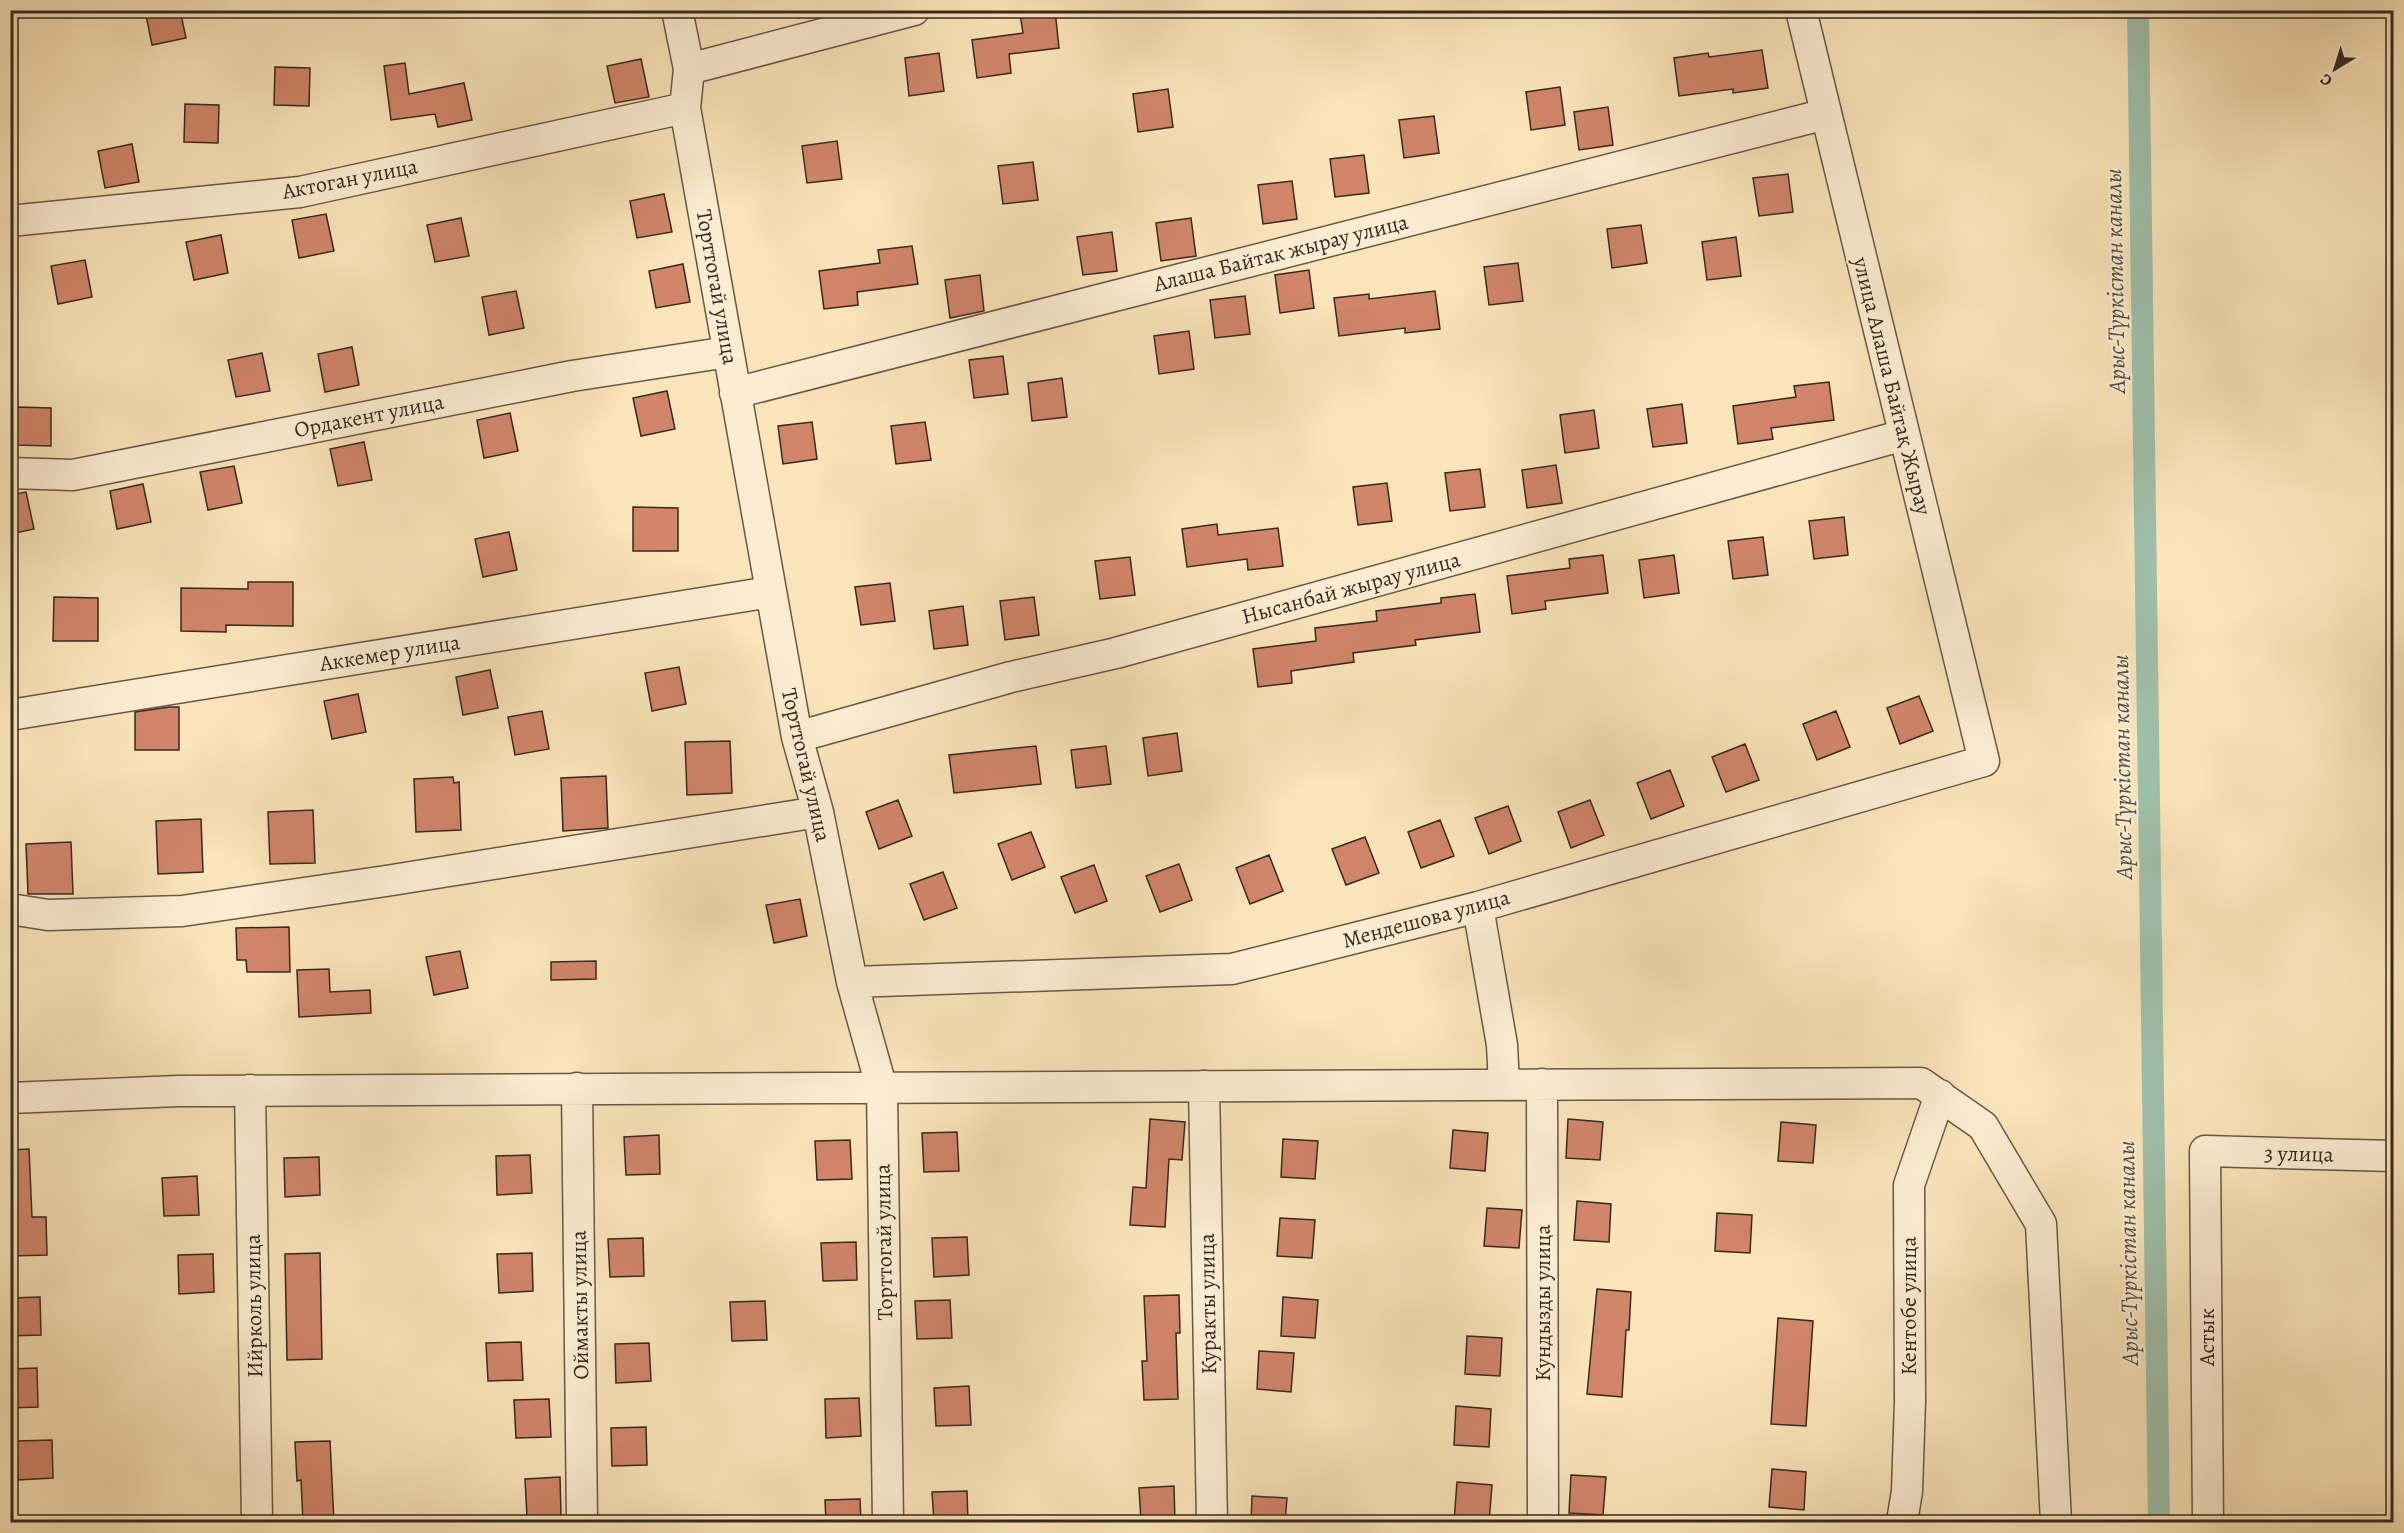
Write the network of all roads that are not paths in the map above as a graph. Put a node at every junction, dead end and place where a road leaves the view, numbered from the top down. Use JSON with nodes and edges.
{"nodes":[{"id":1,"x":677,"y":10,"type":"edge"},
{"id":2,"x":914,"y":10,"type":"edge"},
{"id":3,"x":1801,"y":10,"type":"edge"},
{"id":4,"x":689,"y":69,"type":"junction"},
{"id":5,"x":685,"y":108,"type":"junction"},
{"id":6,"x":1826,"y":114,"type":"junction"},
{"id":7,"x":10,"y":221,"type":"edge"},
{"id":8,"x":728,"y":352,"type":"junction"},
{"id":9,"x":735,"y":393,"type":"junction"},
{"id":10,"x":1904,"y":435,"type":"junction"},
{"id":11,"x":10,"y":473,"type":"edge"},
{"id":12,"x":770,"y":592,"type":"junction"},
{"id":13,"x":10,"y":715,"type":"edge"},
{"id":14,"x":796,"y":737,"type":"junction"},
{"id":15,"x":1984,"y":761,"type":"joint"},
{"id":16,"x":818,"y":812,"type":"junction"},
{"id":17,"x":1478,"y":907,"type":"junction"},
{"id":18,"x":10,"y":909,"type":"edge"},
{"id":19,"x":852,"y":982,"type":"junction"},
{"id":20,"x":1504,"y":1084,"type":"junction"},
{"id":21,"x":1542,"y":1084,"type":"junction"},
{"id":22,"x":1204,"y":1086,"type":"junction"},
{"id":23,"x":577,"y":1088,"type":"junction"},
{"id":24,"x":882,"y":1089,"type":"junction"},
{"id":25,"x":250,"y":1090,"type":"junction"},
{"id":26,"x":1940,"y":1095,"type":"junction"},
{"id":27,"x":10,"y":1098,"type":"edge"},
{"id":28,"x":2205,"y":1151,"type":"joint"},
{"id":29,"x":2394,"y":1156,"type":"edge"},
{"id":30,"x":258,"y":1522,"type":"edge"},
{"id":31,"x":582,"y":1522,"type":"edge"},
{"id":32,"x":888,"y":1522,"type":"edge"},
{"id":33,"x":1212,"y":1522,"type":"edge"},
{"id":34,"x":1543,"y":1522,"type":"edge"},
{"id":35,"x":1902,"y":1522,"type":"edge"},
{"id":36,"x":2056,"y":1522,"type":"edge"},
{"id":37,"x":2208,"y":1522,"type":"edge"}],
"edges":[{"from":1,"to":4,"type":"street","name":"Торттогай улица"},
{"from":2,"to":4,"type":"street"},
{"from":3,"to":6,"type":"street","name":"улица Алаша Байтақ Жырау"},
{"from":4,"to":5,"type":"street","name":"Торттогай улица"},
{"from":5,"to":7,"type":"street","name":"Актоган улица"},
{"from":5,"to":8,"type":"street","name":"Торттогай улица"},
{"from":6,"to":9,"type":"street","name":"Алаша Байтак жырау улица"},
{"from":6,"to":10,"type":"street","name":"улица Алаша Байтақ Жырау"},
{"from":8,"to":9,"type":"street","name":"Торттогай улица"},
{"from":8,"to":11,"type":"street","name":"Ордакент улица"},
{"from":9,"to":12,"type":"street","name":"Торттогай улица"},
{"from":10,"to":14,"type":"street","name":"Нысанбай жырау улица"},
{"from":10,"to":15,"type":"street","name":"улица Алаша Байтақ Жырау"},
{"from":12,"to":13,"type":"street","name":"Аккемер улица"},
{"from":12,"to":14,"type":"street","name":"Торттогай улица"},
{"from":14,"to":16,"type":"street","name":"Торттогай улица"},
{"from":15,"to":17,"type":"street","name":"Мендешова улица"},
{"from":16,"to":18,"type":"street"},
{"from":16,"to":19,"type":"street","name":"Торттогай улица"},
{"from":17,"to":19,"type":"street","name":"Мендешова улица"},
{"from":17,"to":20,"type":"street"},
{"from":19,"to":24,"type":"street","name":"Торттогай улица"},
{"from":20,"to":21,"type":"street"},
{"from":20,"to":22,"type":"street"},
{"from":21,"to":26,"type":"street"},
{"from":21,"to":34,"type":"street","name":"Кундызды улица"},
{"from":22,"to":24,"type":"street"},
{"from":22,"to":33,"type":"street","name":"Куракты улица"},
{"from":23,"to":24,"type":"street"},
{"from":23,"to":25,"type":"street"},
{"from":23,"to":31,"type":"street","name":"Оймакты улица"},
{"from":24,"to":32,"type":"street","name":"Торттогай улица"},
{"from":25,"to":27,"type":"street"},
{"from":25,"to":30,"type":"street","name":"Ийрколь улица"},
{"from":26,"to":35,"type":"street","name":"Кентобе улица"},
{"from":26,"to":36,"type":"street"},
{"from":28,"to":29,"type":"street","name":"3 улица"},
{"from":28,"to":37,"type":"street","name":"Астык"}]}
